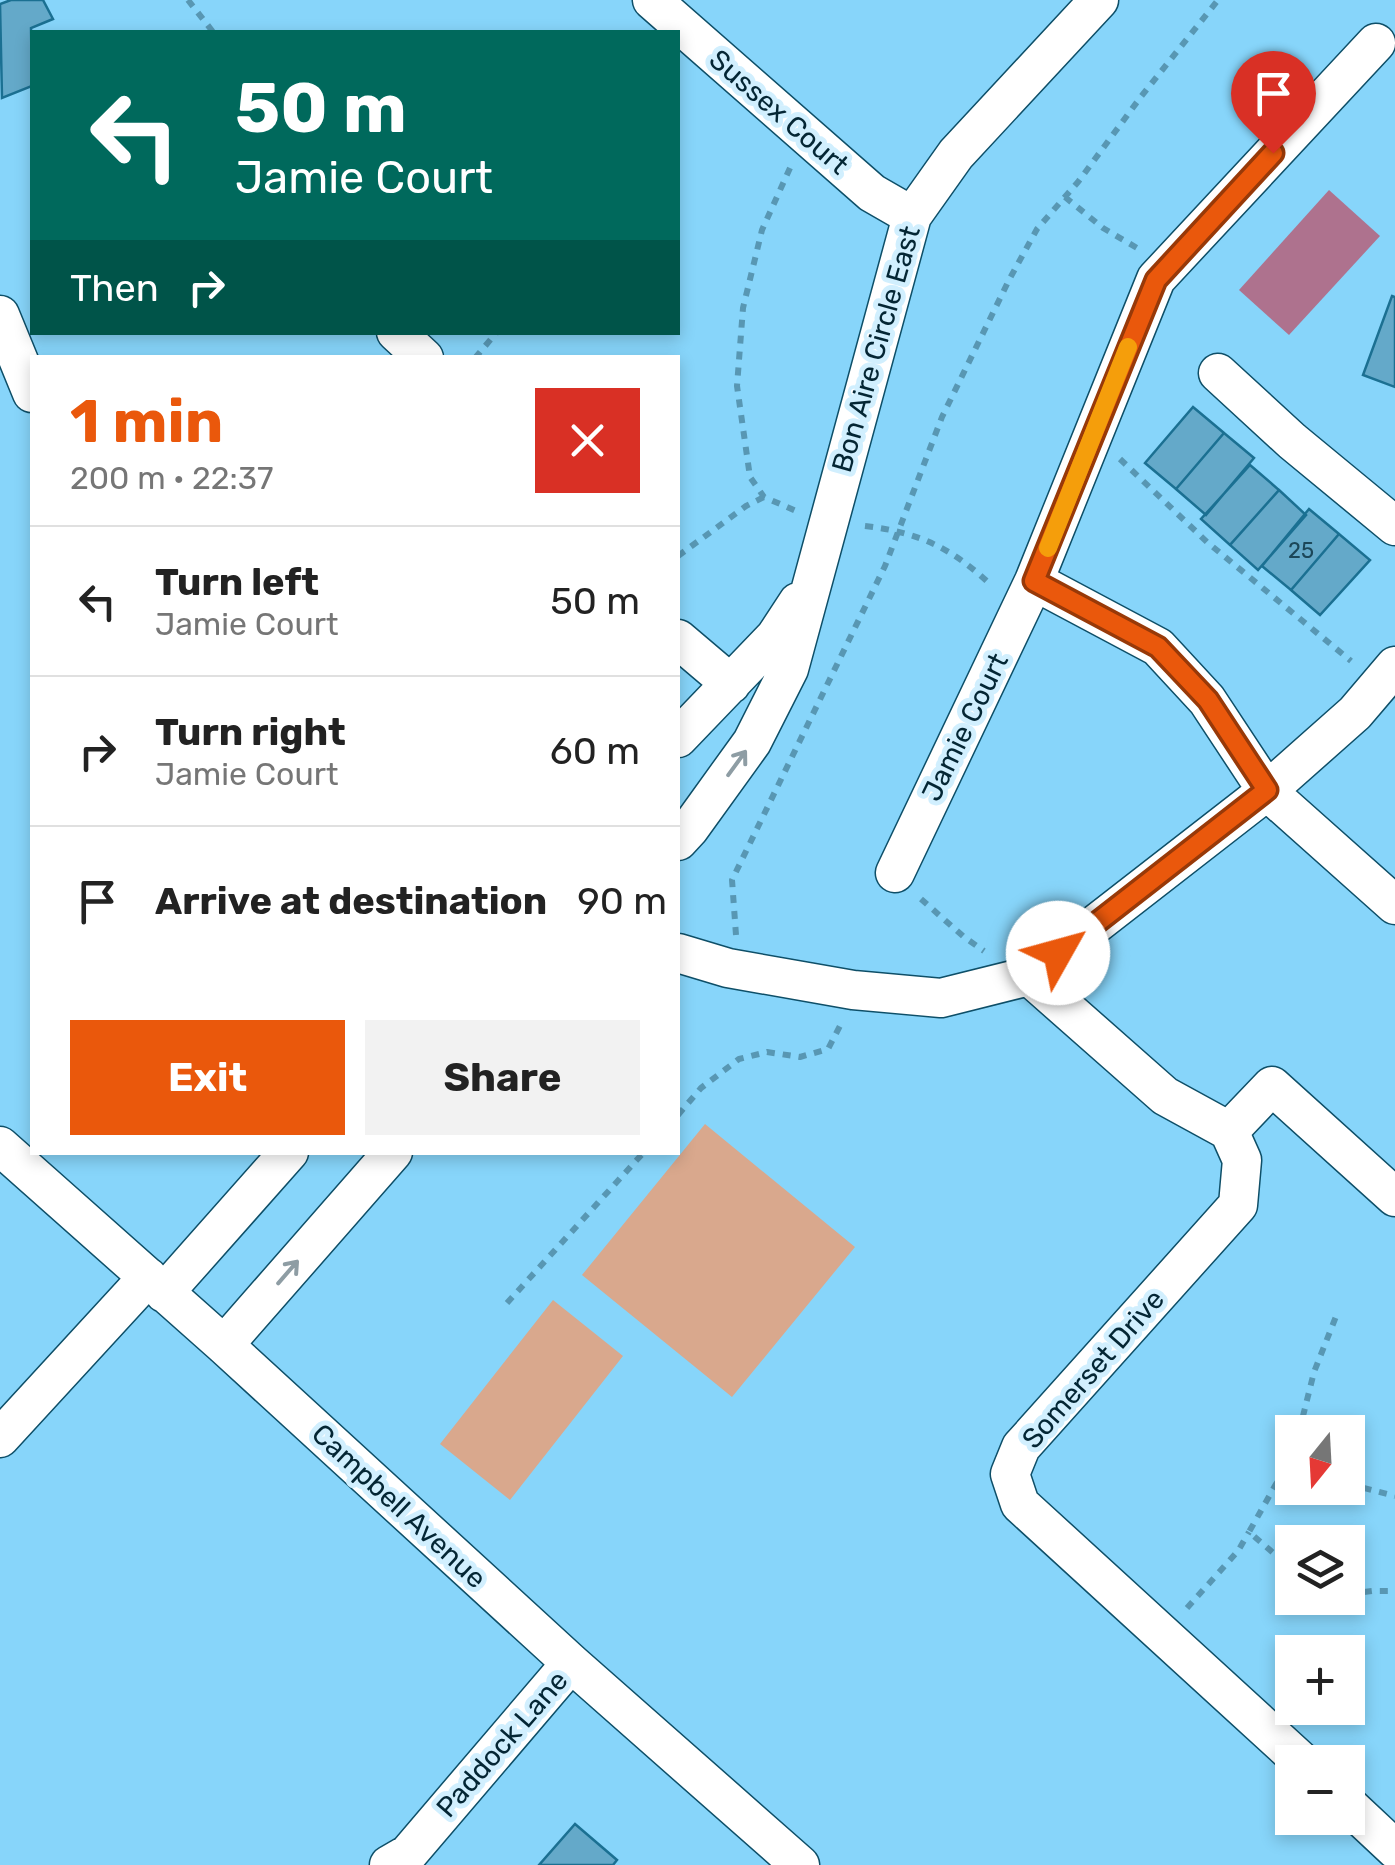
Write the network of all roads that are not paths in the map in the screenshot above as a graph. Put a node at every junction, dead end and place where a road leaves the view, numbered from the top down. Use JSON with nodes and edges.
{"nodes":[{"id":1,"x":652,"y":0,"type":"edge"},
{"id":2,"x":1099,"y":0,"type":"edge"},
{"id":3,"x":1376,"y":42,"type":"dead end"},
{"id":4,"x":912,"y":216,"type":"junction"},
{"id":5,"x":0,"y":315,"type":"edge"},
{"id":6,"x":399,"y":335,"type":"edge"},
{"id":7,"x":421,"y":355,"type":"edge"},
{"id":8,"x":1218,"y":373,"type":"dead end"},
{"id":9,"x":30,"y":388,"type":"edge"},
{"id":10,"x":1395,"y":526,"type":"edge"},
{"id":11,"x":811,"y":584,"type":"junction"},
{"id":12,"x":1027,"y":596,"type":"junction"},
{"id":13,"x":680,"y":641,"type":"edge"},
{"id":14,"x":1387,"y":675,"type":"edge"},
{"id":15,"x":730,"y":684,"type":"junction"},
{"id":16,"x":680,"y":736,"type":"edge"},
{"id":17,"x":1267,"y":790,"type":"junction"},
{"id":18,"x":680,"y":839,"type":"edge"},
{"id":19,"x":895,"y":873,"type":"road end"},
{"id":20,"x":1395,"y":905,"type":"edge"},
{"id":21,"x":680,"y":954,"type":"edge"},
{"id":22,"x":1029,"y":976,"type":"junction"},
{"id":23,"x":1228,"y":1131,"type":"junction"},
{"id":24,"x":0,"y":1146,"type":"edge"},
{"id":25,"x":286,"y":1155,"type":"edge"},
{"id":26,"x":391,"y":1155,"type":"edge"},
{"id":27,"x":1395,"y":1198,"type":"edge"},
{"id":28,"x":156,"y":1285,"type":"junction"},
{"id":29,"x":224,"y":1345,"type":"junction"},
{"id":30,"x":0,"y":1438,"type":"edge"},
{"id":31,"x":571,"y":1663,"type":"junction"},
{"id":32,"x":1284,"y":1745,"type":"edge"},
{"id":33,"x":1365,"y":1821,"type":"edge"},
{"id":34,"x":1395,"y":1849,"type":"edge"},
{"id":35,"x":389,"y":1865,"type":"edge"},
{"id":36,"x":800,"y":1865,"type":"edge"}],
"edges":[{"from":1,"to":4,"type":"street","name":"Sussex Court"},
{"from":2,"to":4,"type":"street","name":"Bon Aire Circle East"},
{"from":3,"to":12,"type":"street","name":"Jamie Court"},
{"from":4,"to":11,"type":"street","name":"Bon Aire Circle East"},
{"from":5,"to":9,"type":"street"},
{"from":6,"to":7,"type":"street"},
{"from":8,"to":10,"type":"street"},
{"from":11,"to":15,"type":"street","name":"Bon Aire Circle East"},
{"from":18,"to":11,"type":"street","name":"Bon Aire Circle East","one_way":true},
{"from":12,"to":17,"type":"street"},
{"from":12,"to":19,"type":"street","name":"Jamie Court"},
{"from":13,"to":15,"type":"street"},
{"from":14,"to":17,"type":"street"},
{"from":15,"to":16,"type":"street","name":"Bon Aire Circle East"},
{"from":17,"to":20,"type":"street"},
{"from":17,"to":22,"type":"street"},
{"from":21,"to":22,"type":"street"},
{"from":22,"to":23,"type":"street"},
{"from":23,"to":27,"type":"street"},
{"from":23,"to":32,"type":"street","name":"Somerset Drive"},
{"from":24,"to":28,"type":"street","name":"Campbell Avenue"},
{"from":25,"to":28,"type":"street"},
{"from":29,"to":26,"type":"street","one_way":true},
{"from":28,"to":29,"type":"street","name":"Campbell Avenue"},
{"from":28,"to":30,"type":"street"},
{"from":29,"to":31,"type":"street","name":"Campbell Avenue"},
{"from":31,"to":35,"type":"street","name":"Paddock Lane"},
{"from":31,"to":36,"type":"street","name":"Campbell Avenue"},
{"from":33,"to":34,"type":"street"}]}
